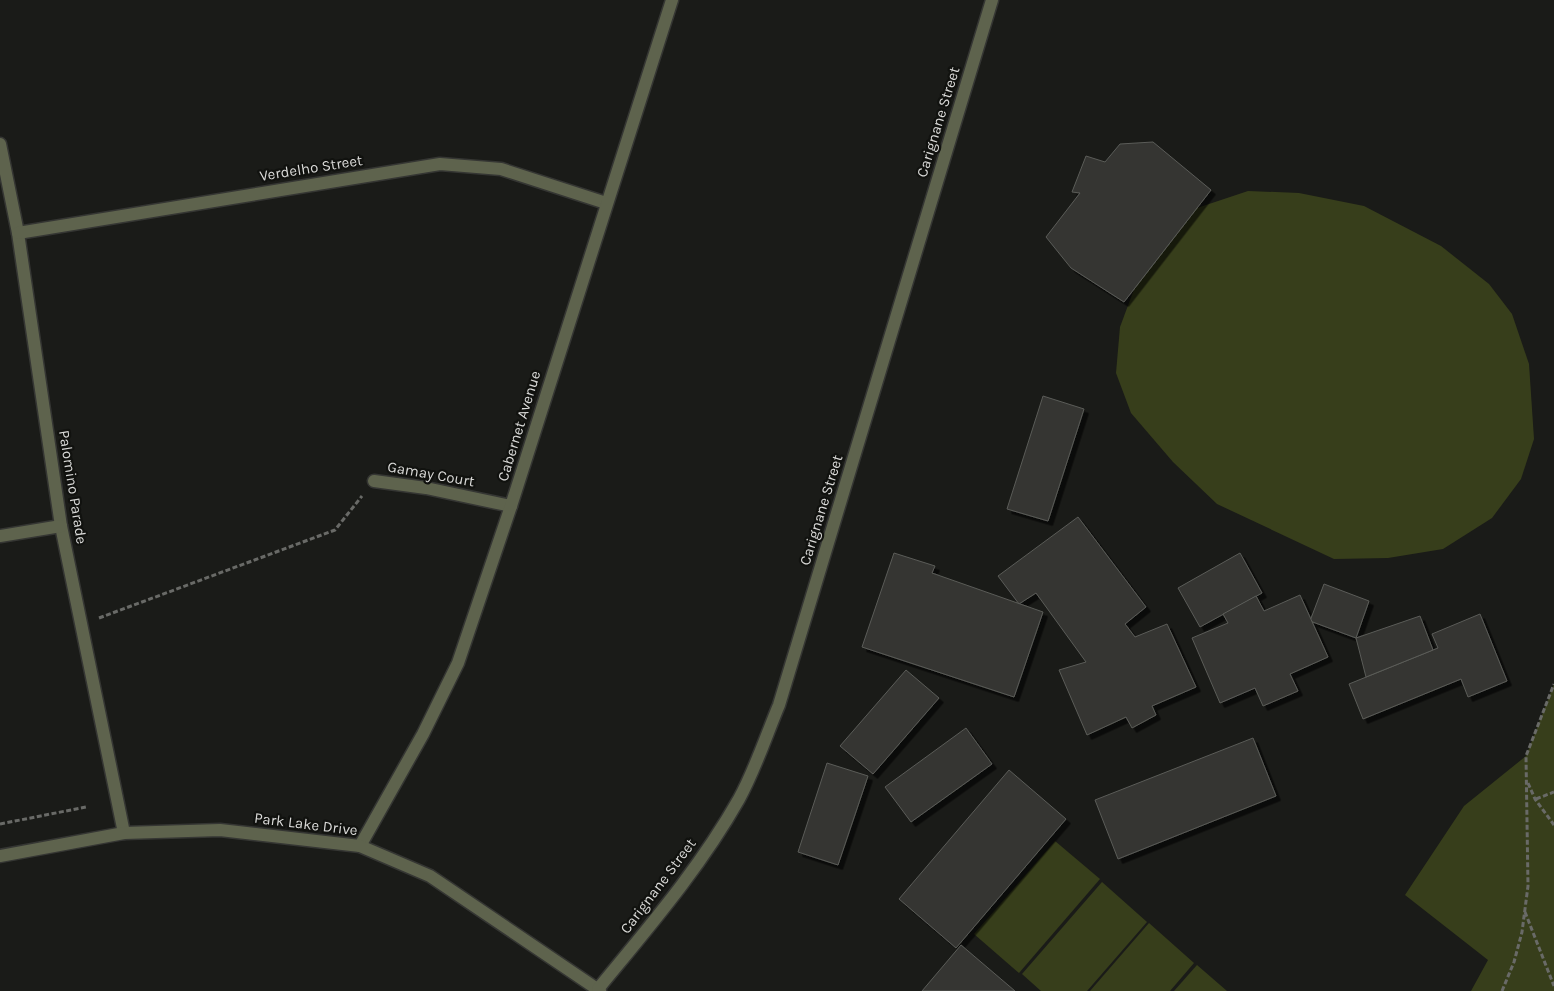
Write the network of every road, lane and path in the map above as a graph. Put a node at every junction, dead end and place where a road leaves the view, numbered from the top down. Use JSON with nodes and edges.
{"nodes":[{"id":1,"x":672,"y":0,"type":"edge"},
{"id":2,"x":992,"y":0,"type":"edge"},
{"id":3,"x":0,"y":144,"type":"edge"},
{"id":4,"x":606,"y":203,"type":"junction"},
{"id":5,"x":18,"y":232,"type":"junction"},
{"id":6,"x":374,"y":481,"type":"joint"},
{"id":7,"x":512,"y":506,"type":"junction"},
{"id":8,"x":61,"y":526,"type":"junction"},
{"id":9,"x":0,"y":536,"type":"edge"},
{"id":10,"x":81,"y":624,"type":"junction"},
{"id":11,"x":1554,"y":684,"type":"edge"},
{"id":12,"x":1526,"y":781,"type":"junction"},
{"id":13,"x":1554,"y":792,"type":"edge"},
{"id":14,"x":1535,"y":799,"type":"junction"},
{"id":15,"x":86,"y":807,"type":"dead end"},
{"id":16,"x":0,"y":824,"type":"edge"},
{"id":17,"x":1554,"y":825,"type":"edge"},
{"id":18,"x":124,"y":833,"type":"junction"},
{"id":19,"x":360,"y":846,"type":"junction"},
{"id":20,"x":0,"y":856,"type":"edge"},
{"id":21,"x":1525,"y":911,"type":"junction"},
{"id":22,"x":1554,"y":986,"type":"edge"},
{"id":23,"x":599,"y":990,"type":"edge"},
{"id":24,"x":1502,"y":991,"type":"edge"}],
"edges":[{"from":1,"to":4,"type":"street","name":"Cabernet Avenue"},
{"from":2,"to":23,"type":"street","name":"Carignane Street"},
{"from":3,"to":5,"type":"street","name":"Palomino Parade"},
{"from":4,"to":5,"type":"street","name":"Verdelho Street"},
{"from":4,"to":7,"type":"street","name":"Cabernet Avenue"},
{"from":5,"to":8,"type":"street","name":"Palomino Parade"},
{"from":6,"to":7,"type":"street","name":"Gamay Court"},
{"from":6,"to":10,"type":"path"},
{"from":7,"to":19,"type":"street","name":"Cabernet Avenue"},
{"from":8,"to":9,"type":"street"},
{"from":8,"to":10,"type":"street","name":"Palomino Parade"},
{"from":10,"to":18,"type":"street","name":"Palomino Parade"},
{"from":11,"to":12,"type":"path"},
{"from":12,"to":14,"type":"path"},
{"from":12,"to":21,"type":"path"},
{"from":13,"to":14,"type":"path"},
{"from":14,"to":17,"type":"path"},
{"from":15,"to":16,"type":"path"},
{"from":18,"to":19,"type":"street","name":"Park Lake Drive"},
{"from":18,"to":20,"type":"street","name":"Park Lake Drive"},
{"from":19,"to":23,"type":"street","name":"Park Lake Drive"},
{"from":21,"to":22,"type":"path"},
{"from":21,"to":24,"type":"path"}]}
